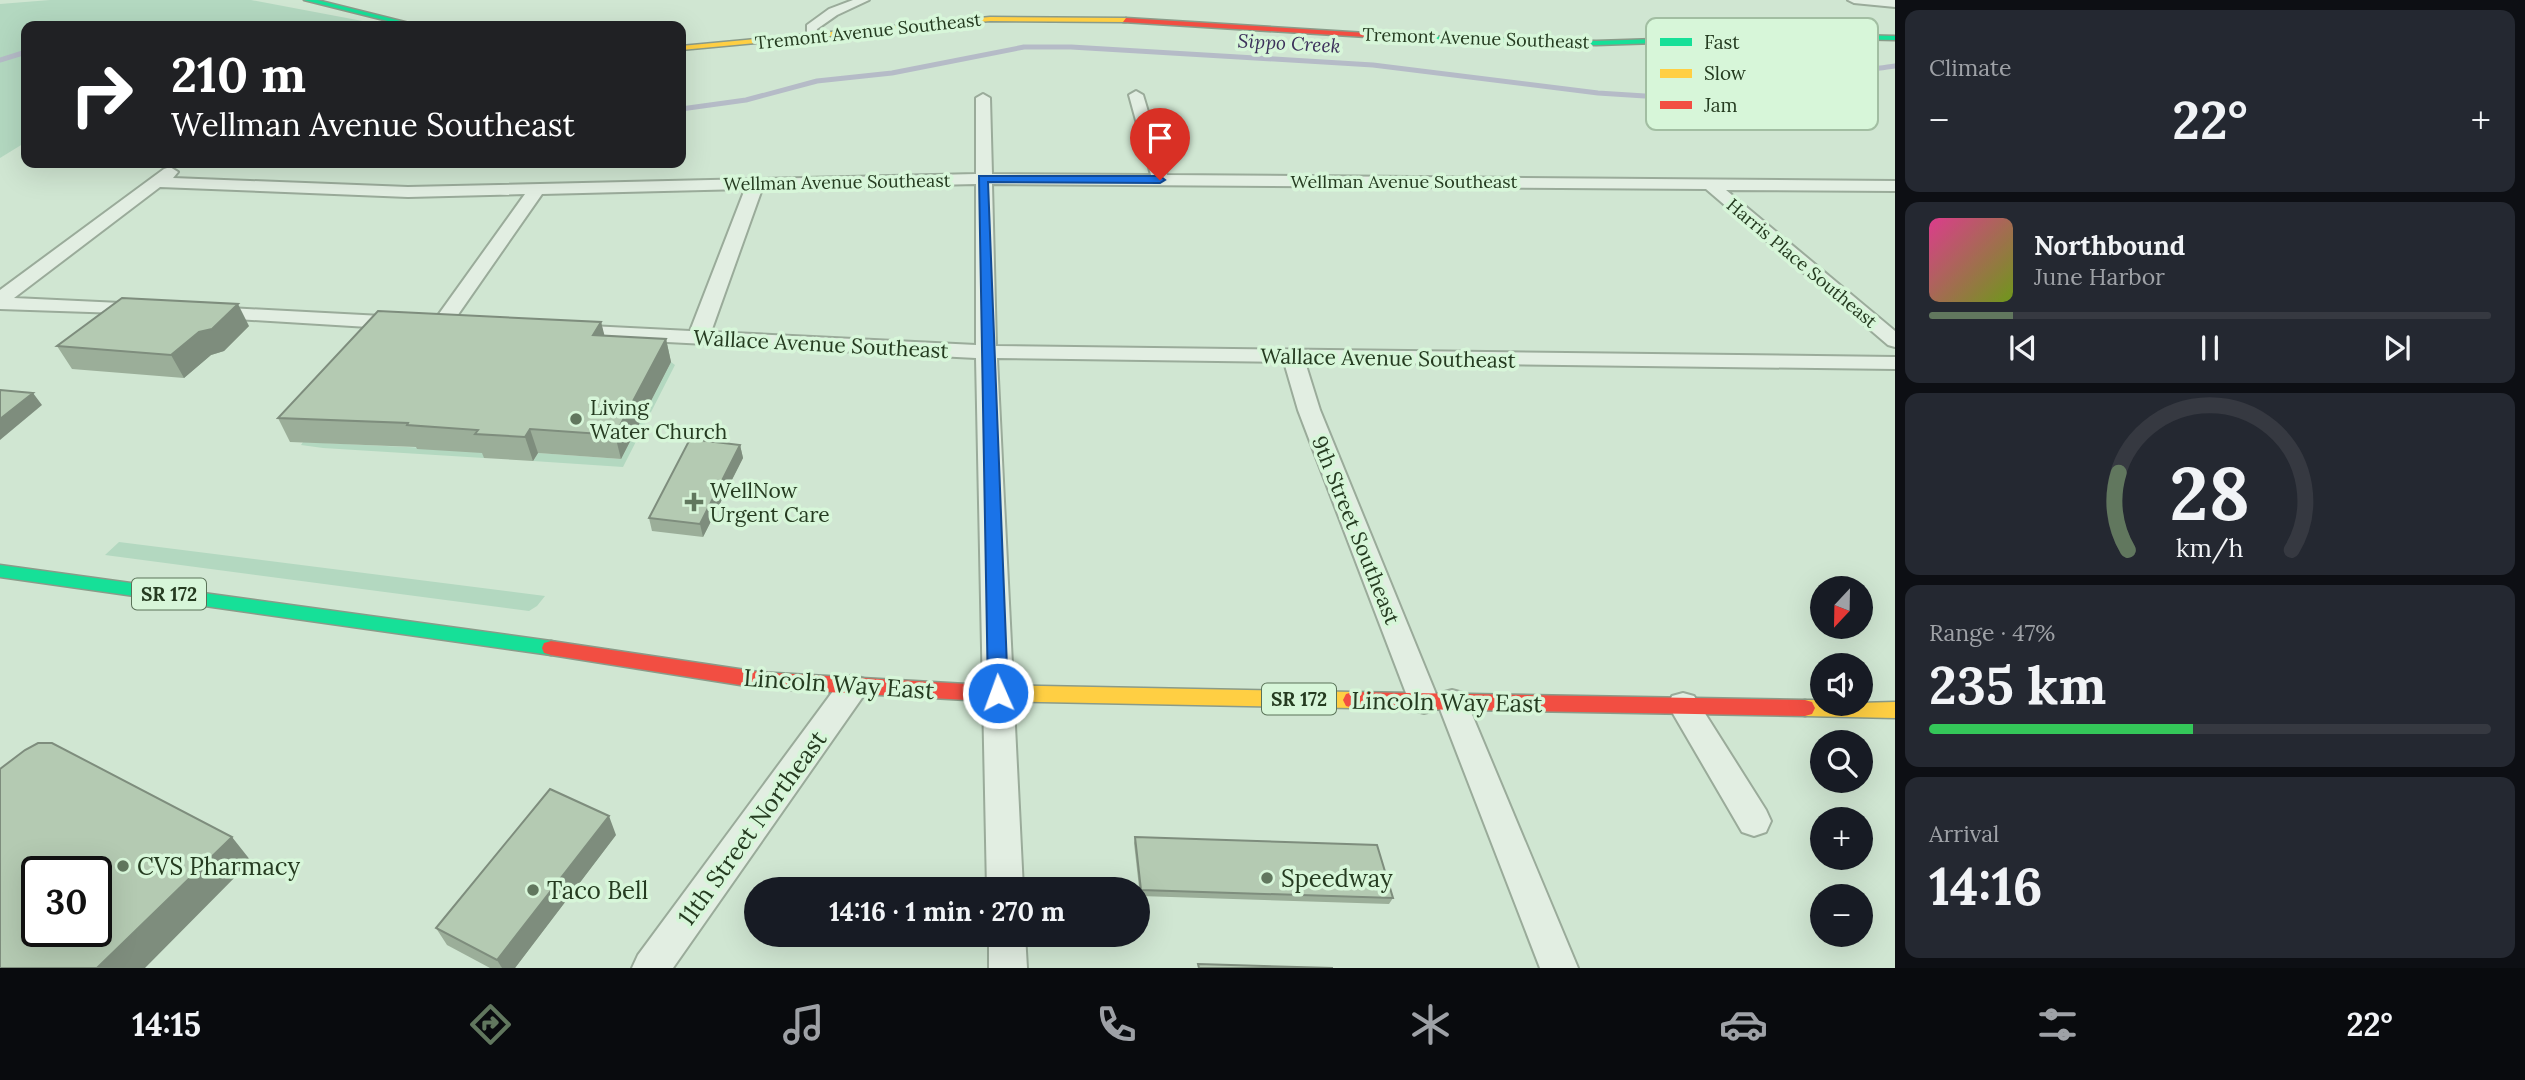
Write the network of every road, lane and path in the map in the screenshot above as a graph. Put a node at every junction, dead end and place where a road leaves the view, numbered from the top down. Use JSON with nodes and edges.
{"nodes":[{"id":1,"x":308,"y":0,"type":"edge"},
{"id":2,"x":863,"y":0,"type":"edge"},
{"id":3,"x":1854,"y":0,"type":"edge"},
{"id":4,"x":1895,"y":3,"type":"edge"},
{"id":5,"x":399,"y":21,"type":"edge"},
{"id":6,"x":811,"y":36,"type":"junction"},
{"id":7,"x":1646,"y":40,"type":"edge"},
{"id":8,"x":686,"y":48,"type":"edge"},
{"id":9,"x":1136,"y":94,"type":"dead end"},
{"id":10,"x":983,"y":98,"type":"dead end"},
{"id":11,"x":176,"y":168,"type":"dead end"},
{"id":12,"x":983,"y":179,"type":"junction"},
{"id":13,"x":1160,"y":180,"type":"junction"},
{"id":14,"x":157,"y":182,"type":"junction"},
{"id":15,"x":756,"y":183,"type":"junction"},
{"id":16,"x":1709,"y":184,"type":"junction"},
{"id":17,"x":1895,"y":186,"type":"edge"},
{"id":18,"x":537,"y":189,"type":"junction"},
{"id":19,"x":0,"y":301,"type":"edge"},
{"id":20,"x":160,"y":311,"type":"edge"},
{"id":21,"x":186,"y":312,"type":"edge"},
{"id":22,"x":441,"y":325,"type":"junction"},
{"id":23,"x":469,"y":327,"type":"edge"},
{"id":24,"x":549,"y":330,"type":"edge"},
{"id":25,"x":698,"y":338,"type":"junction"},
{"id":26,"x":1895,"y":341,"type":"edge"},
{"id":27,"x":986,"y":352,"type":"junction"},
{"id":28,"x":1293,"y":357,"type":"junction"},
{"id":29,"x":1895,"y":363,"type":"edge"},
{"id":30,"x":0,"y":571,"type":"edge"},
{"id":31,"x":23,"y":574,"type":"junction"},
{"id":32,"x":8,"y":591,"type":"dead end"},
{"id":33,"x":853,"y":687,"type":"junction"},
{"id":34,"x":998,"y":693,"type":"junction"},
{"id":35,"x":1438,"y":701,"type":"junction"},
{"id":36,"x":1683,"y":705,"type":"junction"},
{"id":37,"x":1895,"y":710,"type":"edge"},
{"id":38,"x":1754,"y":821,"type":"dead end"},
{"id":39,"x":1005,"y":877,"type":"edge"},
{"id":40,"x":1007,"y":947,"type":"edge"},
{"id":41,"x":651,"y":968,"type":"edge"},
{"id":42,"x":1008,"y":968,"type":"edge"},
{"id":43,"x":1559,"y":968,"type":"edge"}],
"edges":[{"from":1,"to":5,"type":"street"},
{"from":2,"to":6,"type":"street"},
{"from":3,"to":4,"type":"street"},
{"from":6,"to":7,"type":"street","name":"Tremont Avenue Southeast"},
{"from":6,"to":8,"type":"street","name":"Tremont Avenue Southeast"},
{"from":9,"to":13,"type":"street"},
{"from":10,"to":12,"type":"street"},
{"from":11,"to":14,"type":"street"},
{"from":12,"to":13,"type":"street","name":"Wellman Avenue Southeast"},
{"from":12,"to":15,"type":"street","name":"Wellman Avenue Southeast"},
{"from":12,"to":27,"type":"street"},
{"from":13,"to":16,"type":"street","name":"Wellman Avenue Southeast"},
{"from":14,"to":18,"type":"street","name":"Wellman Avenue Southeast"},
{"from":14,"to":19,"type":"street"},
{"from":15,"to":18,"type":"street","name":"Wellman Avenue Southeast"},
{"from":15,"to":25,"type":"street"},
{"from":16,"to":17,"type":"street","name":"Wellman Avenue Southeast"},
{"from":16,"to":26,"type":"street","name":"Harris Place Southeast"},
{"from":18,"to":22,"type":"street"},
{"from":19,"to":20,"type":"street"},
{"from":21,"to":22,"type":"street"},
{"from":22,"to":23,"type":"street"},
{"from":24,"to":25,"type":"street","name":"Wallace Avenue Southeast"},
{"from":25,"to":27,"type":"street","name":"Wallace Avenue Southeast"},
{"from":27,"to":28,"type":"street","name":"Wallace Avenue Southeast"},
{"from":27,"to":34,"type":"street"},
{"from":28,"to":29,"type":"street","name":"Wallace Avenue Southeast"},
{"from":28,"to":35,"type":"street","name":"9th Street Southeast"},
{"from":30,"to":31,"type":"street","name":"Lincoln Way East","number":"SR 172"},
{"from":31,"to":32,"type":"street"},
{"from":31,"to":33,"type":"street","name":"Lincoln Way East","number":"SR 172"},
{"from":33,"to":34,"type":"street","name":"Lincoln Way East","number":"SR 172"},
{"from":33,"to":41,"type":"street","name":"11th Street Northeast"},
{"from":34,"to":35,"type":"street","name":"Lincoln Way East","number":"SR 172"},
{"from":34,"to":39,"type":"street"},
{"from":35,"to":36,"type":"street","name":"Lincoln Way East","number":"SR 172"},
{"from":35,"to":43,"type":"street","name":"9th Street Southeast"},
{"from":36,"to":37,"type":"street","name":"Lincoln Way East","number":"SR 172"},
{"from":36,"to":38,"type":"street"},
{"from":40,"to":42,"type":"street"}]}
